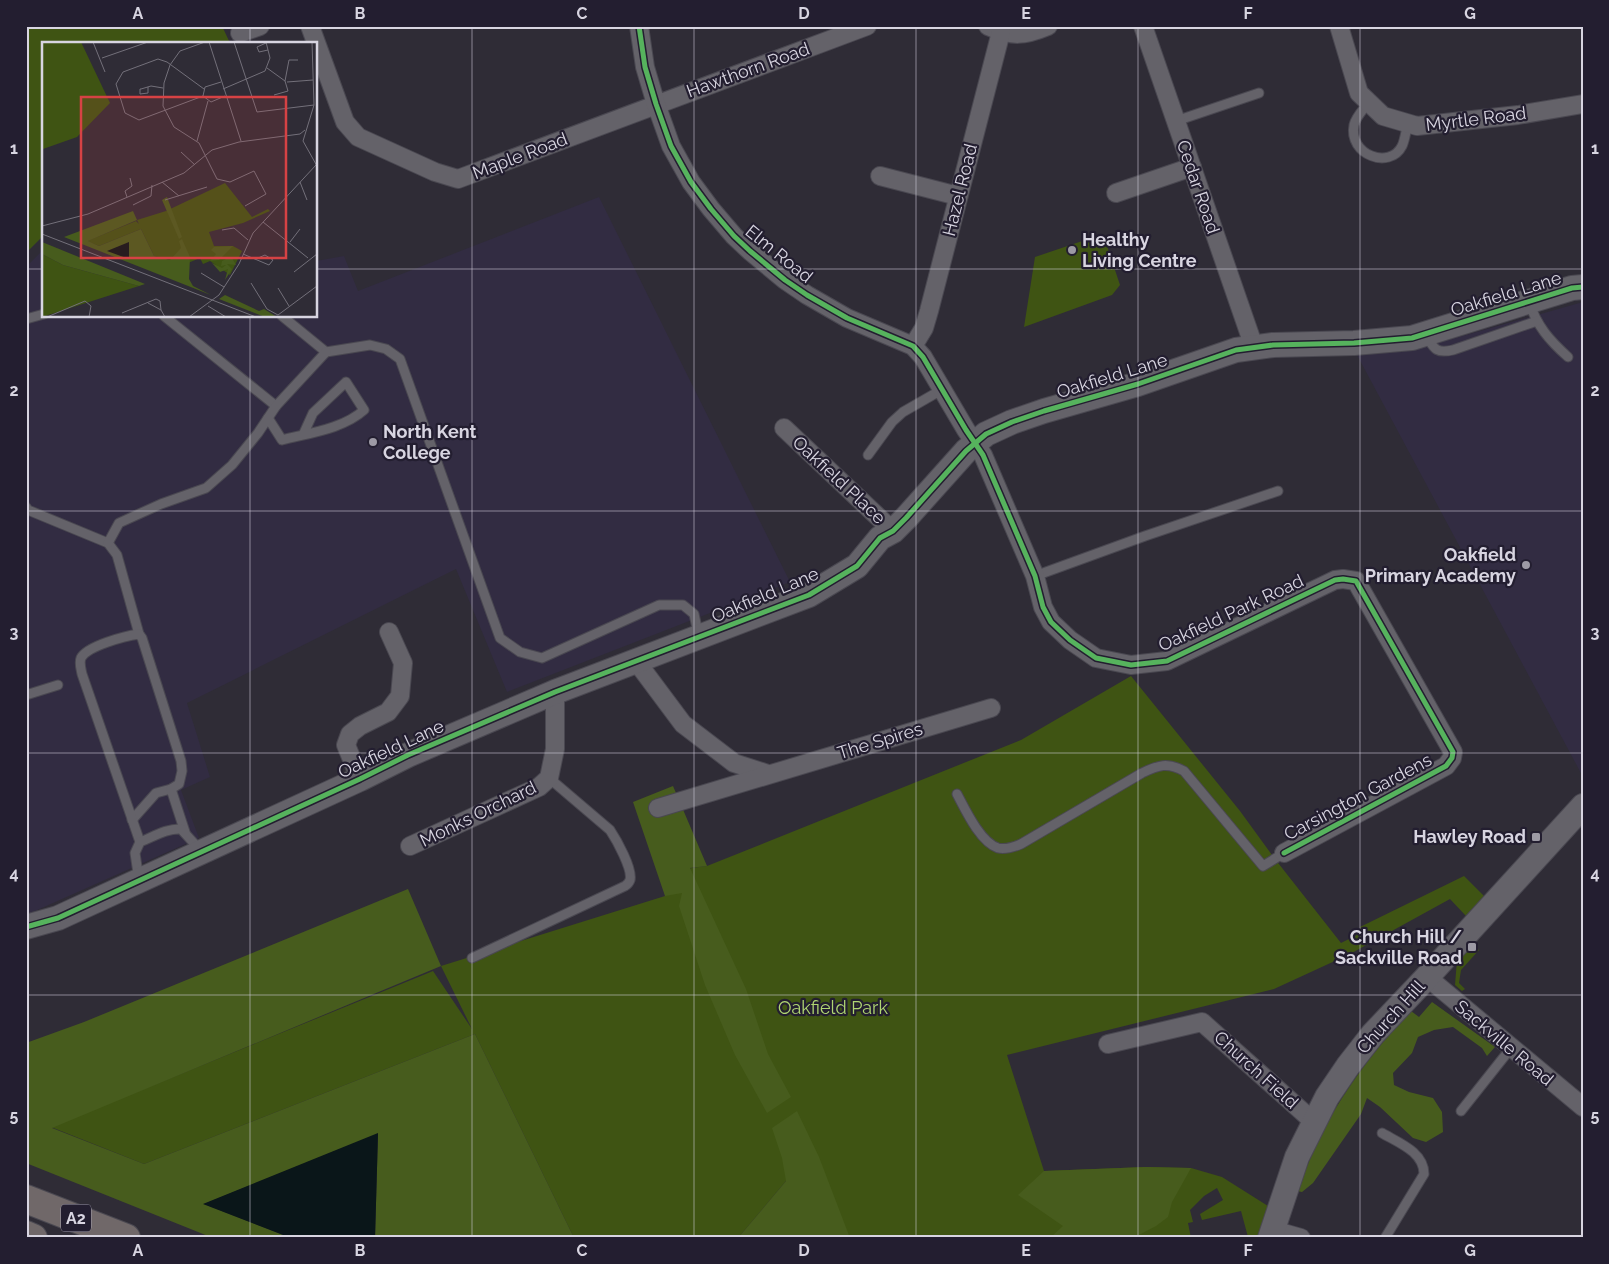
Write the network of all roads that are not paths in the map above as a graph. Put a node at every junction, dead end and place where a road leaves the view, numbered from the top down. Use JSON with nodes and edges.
{"nodes":[{"id":1,"x":260,"y":26,"type":"edge"},
{"id":2,"x":310,"y":26,"type":"edge"},
{"id":3,"x":639,"y":26,"type":"edge"},
{"id":4,"x":867,"y":26,"type":"edge"},
{"id":5,"x":1048,"y":26,"type":"edge"},
{"id":6,"x":1143,"y":26,"type":"edge"},
{"id":7,"x":1339,"y":26,"type":"edge"},
{"id":8,"x":995,"y":29,"type":"edge"},
{"id":9,"x":240,"y":33,"type":"dead end"},
{"id":10,"x":316,"y":42,"type":"edge"},
{"id":11,"x":318,"y":48,"type":"edge"},
{"id":12,"x":1259,"y":93,"type":"dead end"},
{"id":13,"x":1369,"y":102,"type":"junction"},
{"id":14,"x":656,"y":104,"type":"junction"},
{"id":15,"x":1583,"y":104,"type":"edge"},
{"id":16,"x":1176,"y":121,"type":"junction"},
{"id":17,"x":1408,"y":123,"type":"junction"},
{"id":18,"x":1192,"y":167,"type":"junction"},
{"id":19,"x":880,"y":176,"type":"dead end"},
{"id":20,"x":1116,"y":194,"type":"dead end"},
{"id":21,"x":958,"y":196,"type":"junction"},
{"id":22,"x":1583,"y":287,"type":"edge"},
{"id":23,"x":1533,"y":311,"type":"junction"},
{"id":24,"x":42,"y":315,"type":"edge"},
{"id":25,"x":166,"y":318,"type":"edge"},
{"id":26,"x":284,"y":318,"type":"edge"},
{"id":27,"x":26,"y":319,"type":"edge"},
{"id":28,"x":913,"y":346,"type":"junction"},
{"id":29,"x":1254,"y":347,"type":"junction"},
{"id":30,"x":326,"y":352,"type":"junction"},
{"id":31,"x":1568,"y":357,"type":"dead end"},
{"id":32,"x":943,"y":390,"type":"junction"},
{"id":33,"x":276,"y":406,"type":"junction"},
{"id":34,"x":268,"y":418,"type":"junction"},
{"id":35,"x":784,"y":428,"type":"dead end"},
{"id":36,"x":303,"y":435,"type":"junction"},
{"id":37,"x":975,"y":443,"type":"junction"},
{"id":38,"x":868,"y":455,"type":"dead end"},
{"id":39,"x":1278,"y":491,"type":"dead end"},
{"id":40,"x":26,"y":507,"type":"edge"},
{"id":41,"x":893,"y":531,"type":"junction"},
{"id":42,"x":108,"y":543,"type":"junction"},
{"id":43,"x":1035,"y":576,"type":"junction"},
{"id":44,"x":389,"y":632,"type":"dead end"},
{"id":45,"x":139,"y":634,"type":"junction"},
{"id":46,"x":699,"y":637,"type":"junction"},
{"id":47,"x":636,"y":661,"type":"junction"},
{"id":48,"x":58,"y":685,"type":"dead end"},
{"id":49,"x":555,"y":692,"type":"junction"},
{"id":50,"x":26,"y":695,"type":"edge"},
{"id":51,"x":991,"y":708,"type":"dead end"},
{"id":52,"x":1446,"y":766,"type":"joint"},
{"id":53,"x":768,"y":774,"type":"junction"},
{"id":54,"x":549,"y":778,"type":"junction"},
{"id":55,"x":360,"y":779,"type":"junction"},
{"id":56,"x":171,"y":789,"type":"junction"},
{"id":57,"x":957,"y":794,"type":"dead end"},
{"id":58,"x":1583,"y":806,"type":"edge"},
{"id":59,"x":658,"y":808,"type":"dead end"},
{"id":60,"x":132,"y":820,"type":"junction"},
{"id":61,"x":185,"y":832,"type":"junction"},
{"id":62,"x":140,"y":842,"type":"junction"},
{"id":63,"x":410,"y":846,"type":"dead end"},
{"id":64,"x":201,"y":851,"type":"junction"},
{"id":65,"x":1284,"y":853,"type":"joint"},
{"id":66,"x":140,"y":880,"type":"junction"},
{"id":67,"x":26,"y":927,"type":"edge"},
{"id":68,"x":472,"y":958,"type":"dead end"},
{"id":69,"x":1427,"y":978,"type":"junction"},
{"id":70,"x":1108,"y":1044,"type":"dead end"},
{"id":71,"x":1511,"y":1048,"type":"junction"},
{"id":72,"x":1583,"y":1107,"type":"edge"},
{"id":73,"x":1461,"y":1111,"type":"dead end"},
{"id":74,"x":1314,"y":1122,"type":"junction"},
{"id":75,"x":1382,"y":1133,"type":"dead end"},
{"id":76,"x":26,"y":1199,"type":"edge"},
{"id":77,"x":1272,"y":1234,"type":"edge"},
{"id":78,"x":26,"y":1235,"type":"edge"},
{"id":79,"x":33,"y":1238,"type":"edge"},
{"id":80,"x":126,"y":1238,"type":"edge"},
{"id":81,"x":1301,"y":1238,"type":"edge"},
{"id":82,"x":1385,"y":1238,"type":"edge"}],
"edges":[{"from":1,"to":9,"type":"street"},
{"from":2,"to":10,"type":"street","name":"Maple Road"},
{"from":3,"to":14,"type":"street","name":"Elm Road"},
{"from":4,"to":14,"type":"street","name":"Hawthorn Road"},
{"from":5,"to":8,"type":"street","name":"Hazel Road"},
{"from":6,"to":16,"type":"street","name":"Cedar Road"},
{"from":7,"to":13,"type":"street","name":"Myrtle Road"},
{"from":8,"to":21,"type":"street","name":"Hazel Road"},
{"from":11,"to":14,"type":"street","name":"Maple Road"},
{"from":12,"to":16,"type":"lane"},
{"from":13,"to":17,"type":"street","name":"Myrtle Road"},
{"from":13,"to":17,"type":"lane"},
{"from":14,"to":28,"type":"street","name":"Elm Road"},
{"from":15,"to":17,"type":"street","name":"Myrtle Road"},
{"from":16,"to":18,"type":"street","name":"Cedar Road"},
{"from":18,"to":20,"type":"street"},
{"from":18,"to":29,"type":"street","name":"Cedar Road"},
{"from":19,"to":21,"type":"street"},
{"from":21,"to":28,"type":"street","name":"Hazel Road"},
{"from":22,"to":23,"type":"street","name":"Oakfield Lane"},
{"from":23,"to":29,"type":"street","name":"Oakfield Lane"},
{"from":23,"to":31,"type":"lane"},
{"from":24,"to":27,"type":"lane"},
{"from":25,"to":33,"type":"lane"},
{"from":26,"to":30,"type":"lane"},
{"from":28,"to":32,"type":"street","name":"Elm Road"},
{"from":29,"to":37,"type":"street","name":"Oakfield Lane"},
{"from":30,"to":33,"type":"lane"},
{"from":30,"to":46,"type":"lane"},
{"from":32,"to":37,"type":"street","name":"Elm Road"},
{"from":32,"to":38,"type":"lane"},
{"from":33,"to":34,"type":"lane"},
{"from":34,"to":36,"type":"lane"},
{"from":34,"to":42,"type":"lane"},
{"from":35,"to":41,"type":"street","name":"Oakfield Place"},
{"from":36,"to":36,"type":"lane"},
{"from":37,"to":41,"type":"street","name":"Oakfield Lane"},
{"from":37,"to":43,"type":"street","name":"Oakfield Park Road"},
{"from":39,"to":43,"type":"lane"},
{"from":40,"to":42,"type":"lane"},
{"from":41,"to":46,"type":"street","name":"Oakfield Lane"},
{"from":42,"to":45,"type":"lane"},
{"from":43,"to":52,"type":"street","name":"Oakfield Park Road"},
{"from":44,"to":55,"type":"street"},
{"from":45,"to":56,"type":"lane"},
{"from":45,"to":60,"type":"lane"},
{"from":46,"to":47,"type":"street","name":"Oakfield Lane"},
{"from":47,"to":49,"type":"street","name":"Oakfield Lane"},
{"from":47,"to":53,"type":"street"},
{"from":48,"to":50,"type":"lane"},
{"from":49,"to":54,"type":"street","name":"Monks Orchard"},
{"from":49,"to":55,"type":"street","name":"Oakfield Lane"},
{"from":51,"to":53,"type":"street","name":"The Spires"},
{"from":52,"to":65,"type":"street","name":"Carsington Gardens"},
{"from":53,"to":59,"type":"street","name":"The Spires"},
{"from":54,"to":63,"type":"street","name":"Monks Orchard"},
{"from":54,"to":68,"type":"lane"},
{"from":55,"to":64,"type":"street","name":"Oakfield Lane"},
{"from":56,"to":60,"type":"lane"},
{"from":56,"to":61,"type":"lane"},
{"from":57,"to":65,"type":"lane"},
{"from":58,"to":69,"type":"street","name":"Church Hill"},
{"from":60,"to":62,"type":"lane"},
{"from":61,"to":62,"type":"lane"},
{"from":61,"to":64,"type":"lane"},
{"from":62,"to":66,"type":"lane"},
{"from":64,"to":66,"type":"street","name":"Oakfield Lane"},
{"from":66,"to":67,"type":"street","name":"Oakfield Lane"},
{"from":69,"to":71,"type":"street","name":"Sackville Road"},
{"from":69,"to":74,"type":"street","name":"Church Hill"},
{"from":70,"to":74,"type":"street","name":"Church Field"},
{"from":71,"to":72,"type":"street","name":"Sackville Road"},
{"from":71,"to":73,"type":"lane"},
{"from":74,"to":77,"type":"street","name":"Church Hill"},
{"from":75,"to":82,"type":"lane"},
{"from":76,"to":80,"type":"highway","number":"A2"},
{"from":77,"to":81,"type":"street"},
{"from":78,"to":79,"type":"highway"}]}
